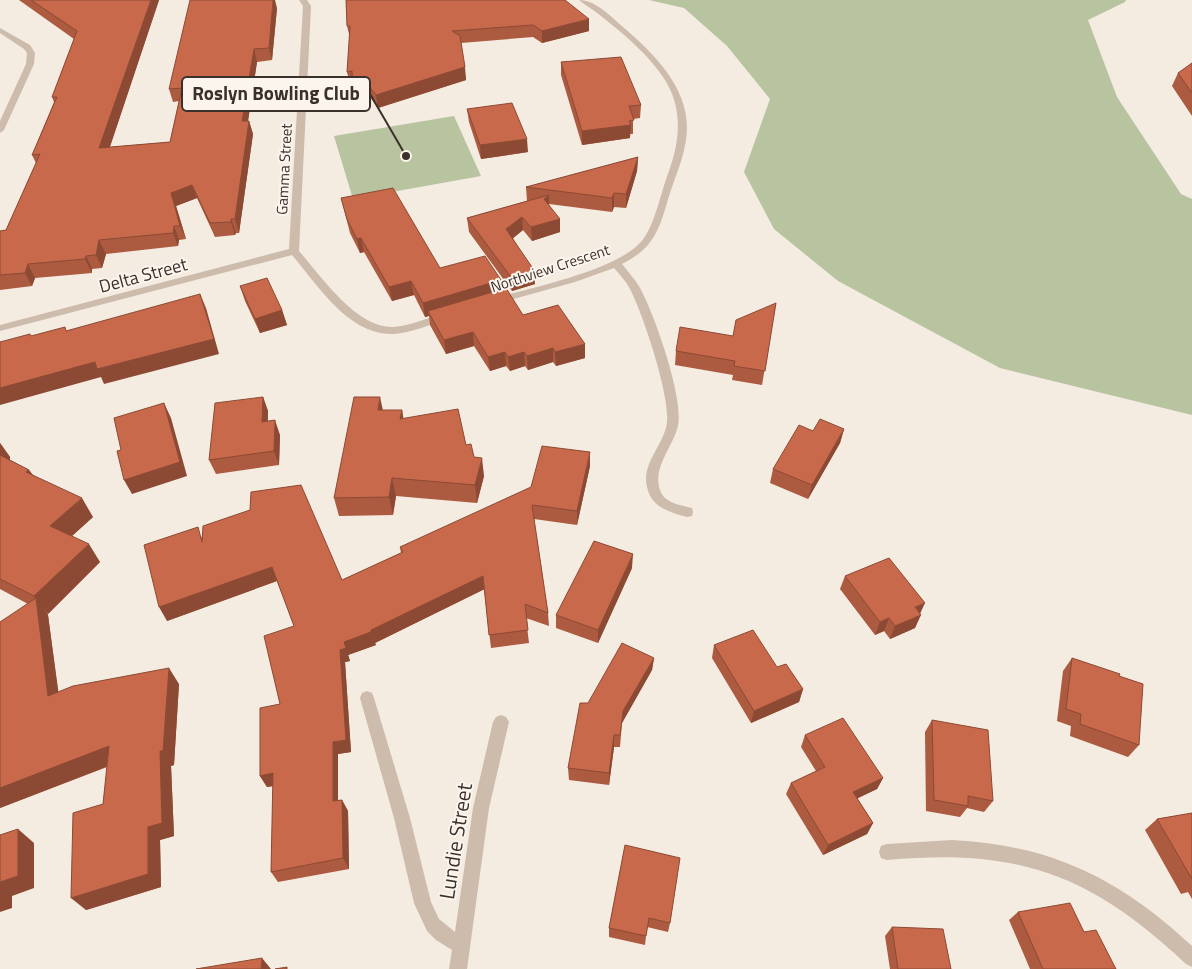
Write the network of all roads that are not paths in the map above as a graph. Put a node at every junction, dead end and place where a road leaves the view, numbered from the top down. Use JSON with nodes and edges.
{"nodes":[{"id":1,"x":303,"y":0,"type":"edge"},
{"id":2,"x":583,"y":0,"type":"edge"},
{"id":3,"x":0,"y":30,"type":"edge"},
{"id":4,"x":0,"y":130,"type":"edge"},
{"id":5,"x":294,"y":251,"type":"junction"},
{"id":6,"x":615,"y":263,"type":"junction"},
{"id":7,"x":481,"y":306,"type":"edge"},
{"id":8,"x":454,"y":314,"type":"edge"},
{"id":9,"x":0,"y":328,"type":"edge"},
{"id":10,"x":687,"y":512,"type":"dead end"},
{"id":11,"x":367,"y":698,"type":"dead end"},
{"id":12,"x":500,"y":722,"type":"dead end"},
{"id":13,"x":887,"y":852,"type":"dead end"},
{"id":14,"x":461,"y":946,"type":"junction"},
{"id":15,"x":1192,"y":958,"type":"edge"},
{"id":16,"x":458,"y":969,"type":"edge"}],
"edges":[{"from":1,"to":5,"type":"street","name":"Gamma Street"},
{"from":2,"to":6,"type":"street","name":"Northview Crescent"},
{"from":3,"to":4,"type":"street"},
{"from":5,"to":8,"type":"street"},
{"from":5,"to":9,"type":"street","name":"Delta Street"},
{"from":6,"to":7,"type":"street","name":"Northview Crescent"},
{"from":6,"to":10,"type":"street"},
{"from":11,"to":14,"type":"street"},
{"from":12,"to":14,"type":"street","name":"Lundie Street"},
{"from":13,"to":15,"type":"street"},
{"from":14,"to":16,"type":"street","name":"Lundie Street"}]}
